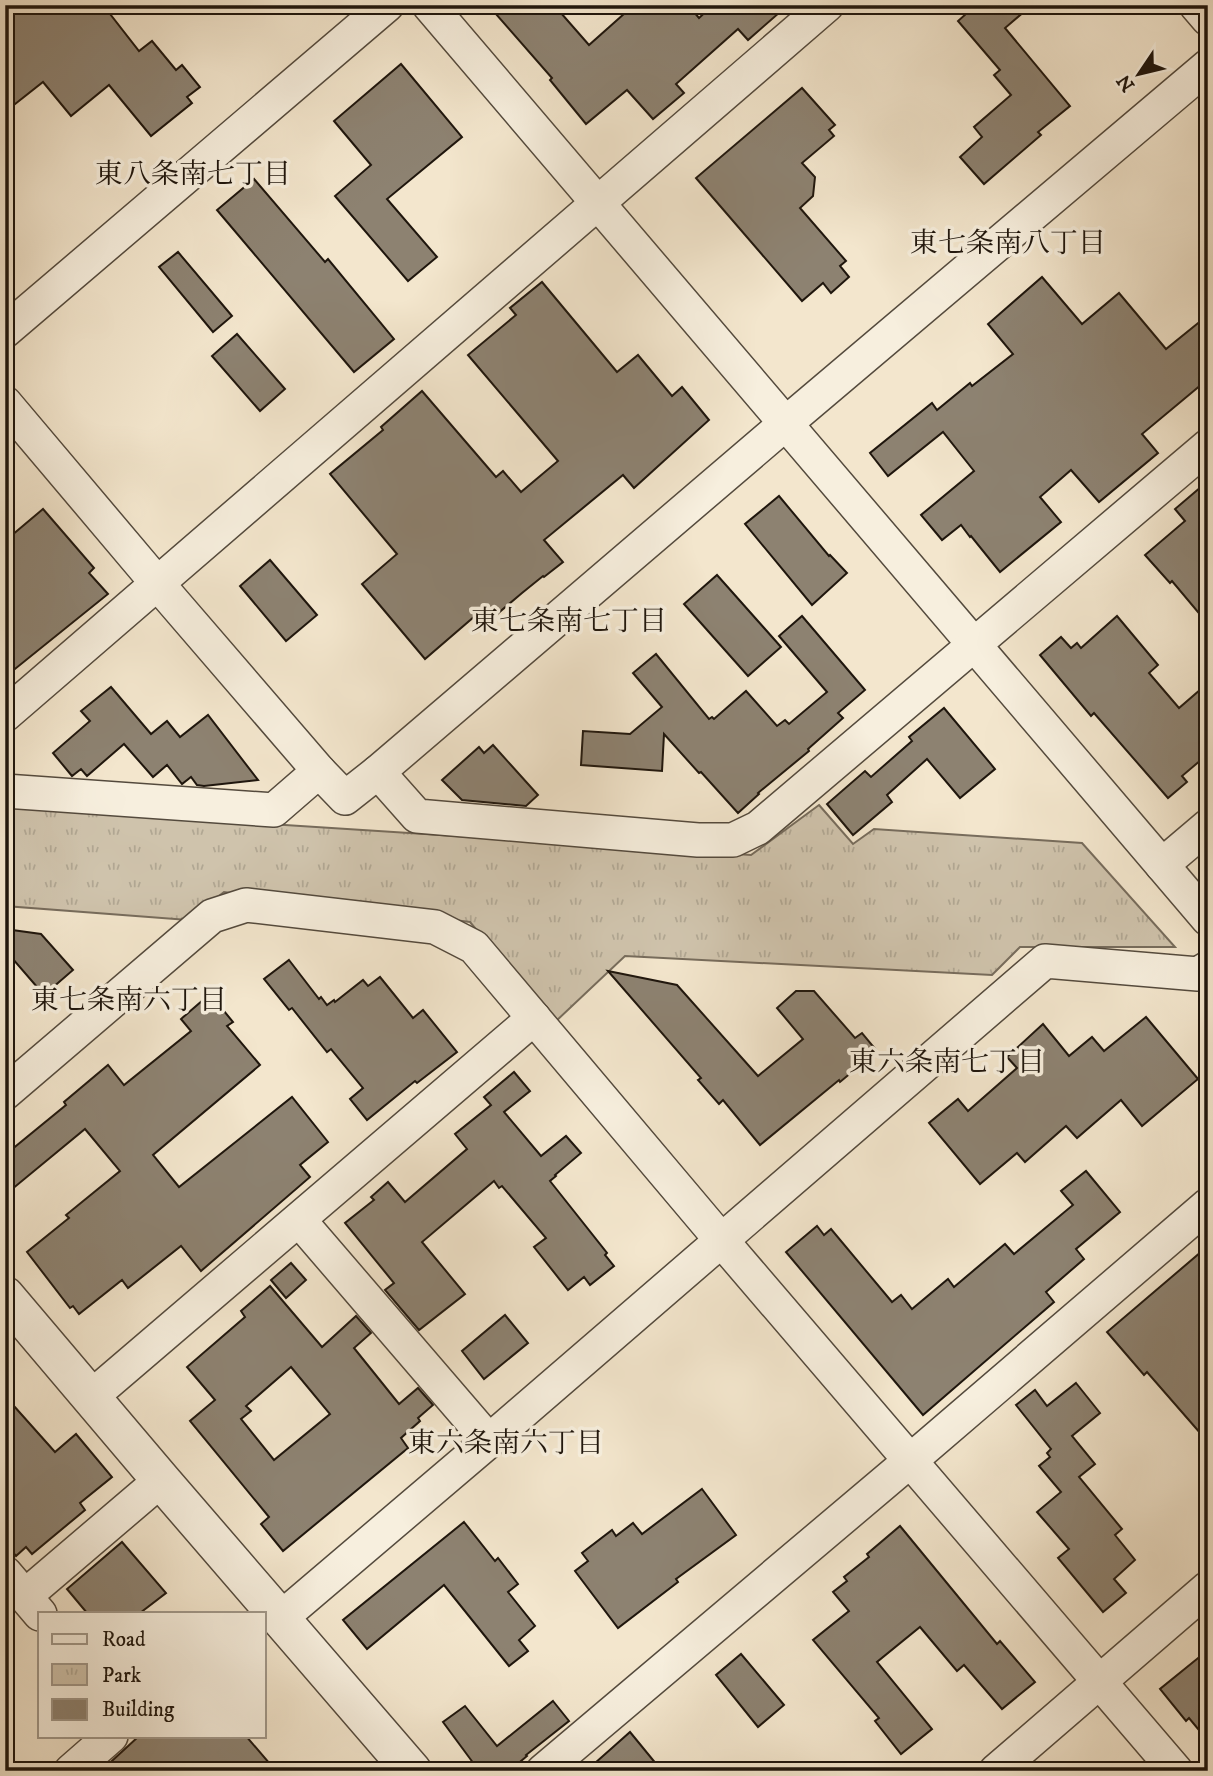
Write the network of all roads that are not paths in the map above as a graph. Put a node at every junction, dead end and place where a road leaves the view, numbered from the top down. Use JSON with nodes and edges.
{"nodes":[{"id":1,"x":387,"y":5,"type":"edge"},
{"id":2,"x":429,"y":5,"type":"edge"},
{"id":3,"x":827,"y":5,"type":"edge"},
{"id":4,"x":1196,"y":5,"type":"edge"},
{"id":5,"x":1208,"y":19,"type":"edge"},
{"id":6,"x":1208,"y":66,"type":"edge"},
{"id":7,"x":597,"y":203,"type":"junction"},
{"id":8,"x":5,"y":331,"type":"edge"},
{"id":9,"x":5,"y":403,"type":"edge"},
{"id":10,"x":785,"y":424,"type":"junction"},
{"id":11,"x":1208,"y":446,"type":"edge"},
{"id":12,"x":157,"y":583,"type":"junction"},
{"id":13,"x":974,"y":646,"type":"junction"},
{"id":14,"x":5,"y":715,"type":"edge"},
{"id":15,"x":319,"y":771,"type":"junction"},
{"id":16,"x":378,"y":772,"type":"junction"},
{"id":17,"x":5,"y":791,"type":"edge"},
{"id":18,"x":1208,"y":826,"type":"edge"},
{"id":19,"x":1162,"y":865,"type":"junction"},
{"id":20,"x":1208,"y":919,"type":"edge"},
{"id":21,"x":1208,"y":968,"type":"edge"},
{"id":22,"x":534,"y":1018,"type":"junction"},
{"id":23,"x":5,"y":1093,"type":"edge"},
{"id":24,"x":1208,"y":1205,"type":"edge"},
{"id":25,"x":299,"y":1220,"type":"junction"},
{"id":26,"x":722,"y":1241,"type":"junction"},
{"id":27,"x":5,"y":1296,"type":"edge"},
{"id":28,"x":92,"y":1397,"type":"junction"},
{"id":29,"x":489,"y":1441,"type":"junction"},
{"id":30,"x":911,"y":1460,"type":"junction"},
{"id":31,"x":161,"y":1480,"type":"junction"},
{"id":32,"x":1208,"y":1588,"type":"edge"},
{"id":33,"x":24,"y":1594,"type":"edge"},
{"id":34,"x":281,"y":1618,"type":"junction"},
{"id":35,"x":1100,"y":1681,"type":"junction"},
{"id":36,"x":109,"y":1738,"type":"edge"},
{"id":37,"x":71,"y":1771,"type":"edge"},
{"id":38,"x":412,"y":1771,"type":"edge"},
{"id":39,"x":543,"y":1771,"type":"edge"},
{"id":40,"x":996,"y":1771,"type":"edge"},
{"id":41,"x":1176,"y":1771,"type":"edge"}],
"edges":[{"from":1,"to":8,"type":"street"},
{"from":2,"to":7,"type":"street"},
{"from":3,"to":7,"type":"street"},
{"from":4,"to":5,"type":"street"},
{"from":6,"to":10,"type":"street"},
{"from":7,"to":10,"type":"street"},
{"from":7,"to":12,"type":"street"},
{"from":9,"to":12,"type":"street"},
{"from":10,"to":13,"type":"street"},
{"from":10,"to":16,"type":"street"},
{"from":11,"to":13,"type":"street"},
{"from":12,"to":14,"type":"street"},
{"from":12,"to":15,"type":"street"},
{"from":13,"to":16,"type":"street"},
{"from":13,"to":19,"type":"street"},
{"from":15,"to":16,"type":"street"},
{"from":15,"to":17,"type":"street"},
{"from":18,"to":19,"type":"street"},
{"from":19,"to":20,"type":"street"},
{"from":21,"to":26,"type":"street"},
{"from":22,"to":23,"type":"street"},
{"from":22,"to":25,"type":"street"},
{"from":22,"to":26,"type":"street"},
{"from":24,"to":30,"type":"street"},
{"from":25,"to":28,"type":"street"},
{"from":25,"to":29,"type":"street"},
{"from":26,"to":29,"type":"street"},
{"from":26,"to":30,"type":"street"},
{"from":27,"to":28,"type":"street"},
{"from":28,"to":31,"type":"street"},
{"from":29,"to":34,"type":"street"},
{"from":30,"to":35,"type":"street"},
{"from":30,"to":39,"type":"street"},
{"from":31,"to":33,"type":"street"},
{"from":31,"to":34,"type":"street"},
{"from":32,"to":35,"type":"street"},
{"from":34,"to":38,"type":"street"},
{"from":35,"to":40,"type":"street"},
{"from":35,"to":41,"type":"street"},
{"from":36,"to":37,"type":"street"}]}
